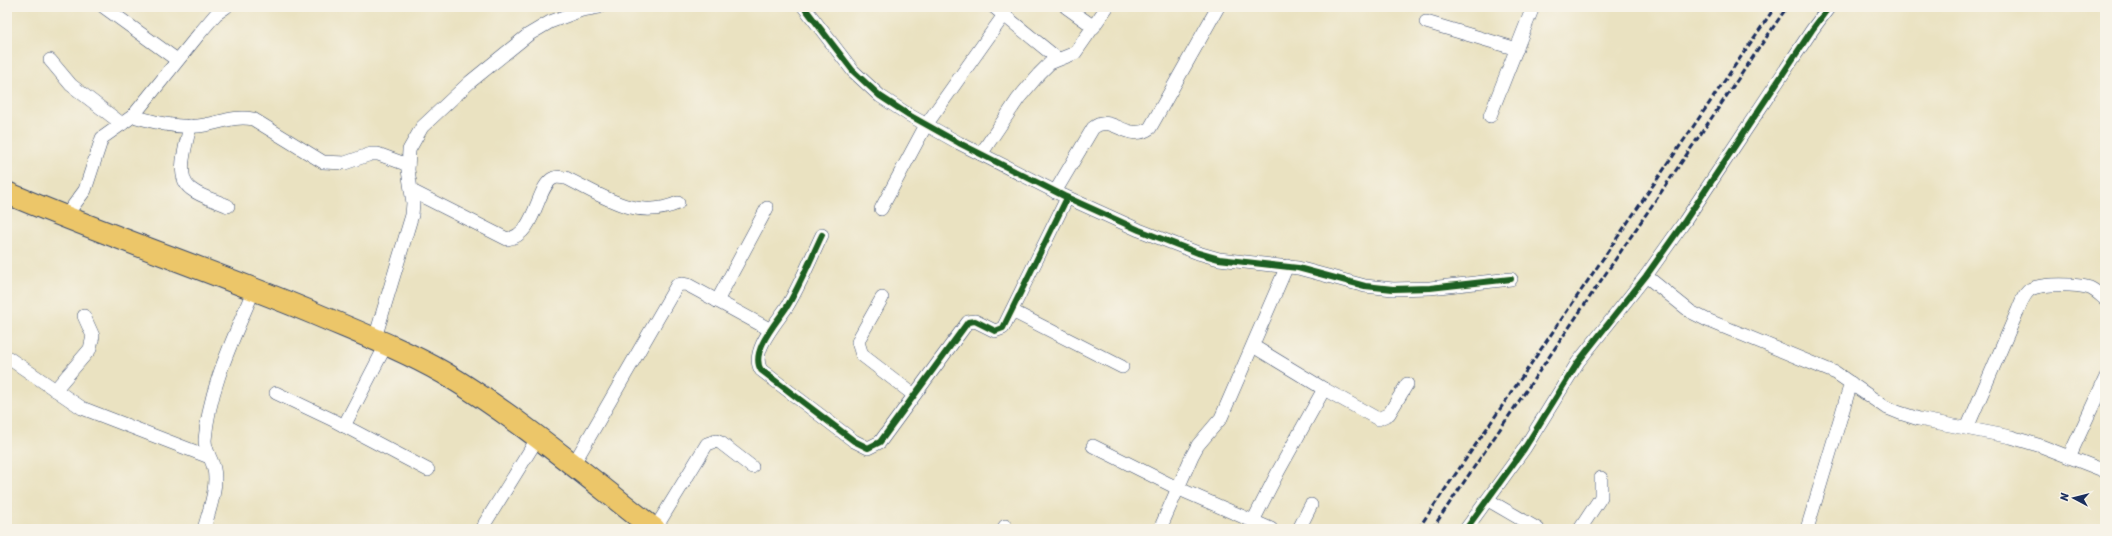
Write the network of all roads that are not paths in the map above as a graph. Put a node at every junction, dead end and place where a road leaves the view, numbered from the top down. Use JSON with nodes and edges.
{"nodes":[{"id":1,"x":104,"y":7,"type":"edge"},
{"id":2,"x":226,"y":7,"type":"edge"},
{"id":3,"x":599,"y":7,"type":"edge"},
{"id":4,"x":804,"y":7,"type":"edge"},
{"id":5,"x":1066,"y":7,"type":"edge"},
{"id":6,"x":1107,"y":7,"type":"edge"},
{"id":7,"x":1218,"y":7,"type":"edge"},
{"id":8,"x":1533,"y":7,"type":"edge"},
{"id":9,"x":1829,"y":7,"type":"edge"},
{"id":10,"x":999,"y":11,"type":"edge"},
{"id":11,"x":1426,"y":22,"type":"dead end"},
{"id":12,"x":1094,"y":28,"type":"junction"},
{"id":13,"x":1517,"y":49,"type":"junction"},
{"id":14,"x":1058,"y":59,"type":"junction"},
{"id":15,"x":50,"y":60,"type":"dead end"},
{"id":16,"x":177,"y":60,"type":"junction"},
{"id":17,"x":133,"y":116,"type":"junction"},
{"id":18,"x":1490,"y":116,"type":"dead end"},
{"id":19,"x":122,"y":124,"type":"junction"},
{"id":20,"x":926,"y":125,"type":"junction"},
{"id":21,"x":190,"y":126,"type":"junction"},
{"id":22,"x":981,"y":154,"type":"junction"},
{"id":23,"x":408,"y":165,"type":"junction"},
{"id":24,"x":412,"y":191,"type":"junction"},
{"id":25,"x":1055,"y":192,"type":"junction"},
{"id":26,"x":7,"y":193,"type":"edge"},
{"id":27,"x":1067,"y":198,"type":"junction"},
{"id":28,"x":678,"y":202,"type":"dead end"},
{"id":29,"x":228,"y":206,"type":"dead end"},
{"id":30,"x":767,"y":208,"type":"dead end"},
{"id":31,"x":881,"y":209,"type":"dead end"},
{"id":32,"x":65,"y":217,"type":"junction"},
{"id":33,"x":822,"y":236,"type":"dead end"},
{"id":34,"x":1287,"y":266,"type":"junction"},
{"id":35,"x":1646,"y":276,"type":"junction"},
{"id":36,"x":1511,"y":279,"type":"dead end"},
{"id":37,"x":254,"y":289,"type":"junction"},
{"id":38,"x":882,"y":298,"type":"dead end"},
{"id":39,"x":2105,"y":299,"type":"edge"},
{"id":40,"x":717,"y":301,"type":"junction"},
{"id":41,"x":1012,"y":311,"type":"junction"},
{"id":42,"x":84,"y":316,"type":"dead end"},
{"id":43,"x":769,"y":329,"type":"junction"},
{"id":44,"x":381,"y":341,"type":"junction"},
{"id":45,"x":1253,"y":346,"type":"junction"},
{"id":46,"x":7,"y":357,"type":"edge"},
{"id":47,"x":1122,"y":367,"type":"dead end"},
{"id":48,"x":2105,"y":379,"type":"edge"},
{"id":49,"x":1851,"y":383,"type":"junction"},
{"id":50,"x":1407,"y":384,"type":"dead end"},
{"id":51,"x":1324,"y":389,"type":"junction"},
{"id":52,"x":55,"y":390,"type":"junction"},
{"id":53,"x":276,"y":393,"type":"dead end"},
{"id":54,"x":914,"y":395,"type":"junction"},
{"id":55,"x":344,"y":426,"type":"junction"},
{"id":56,"x":1967,"y":428,"type":"junction"},
{"id":57,"x":539,"y":436,"type":"junction"},
{"id":58,"x":1093,"y":446,"type":"dead end"},
{"id":59,"x":209,"y":457,"type":"junction"},
{"id":60,"x":2069,"y":457,"type":"junction"},
{"id":61,"x":573,"y":465,"type":"junction"},
{"id":62,"x":752,"y":467,"type":"dead end"},
{"id":63,"x":428,"y":470,"type":"dead end"},
{"id":64,"x":2105,"y":472,"type":"edge"},
{"id":65,"x":1601,"y":478,"type":"dead end"},
{"id":66,"x":1177,"y":488,"type":"junction"},
{"id":67,"x":1488,"y":500,"type":"junction"},
{"id":68,"x":1311,"y":505,"type":"dead end"},
{"id":69,"x":1253,"y":521,"type":"junction"},
{"id":70,"x":204,"y":529,"type":"edge"},
{"id":71,"x":483,"y":529,"type":"edge"},
{"id":72,"x":654,"y":529,"type":"edge"},
{"id":73,"x":1160,"y":529,"type":"edge"},
{"id":74,"x":1271,"y":529,"type":"edge"},
{"id":75,"x":1299,"y":529,"type":"edge"},
{"id":76,"x":1466,"y":529,"type":"edge"},
{"id":77,"x":1538,"y":529,"type":"edge"},
{"id":78,"x":1580,"y":529,"type":"edge"},
{"id":79,"x":1807,"y":529,"type":"edge"}],
"edges":[{"from":1,"to":16,"type":"street"},
{"from":2,"to":16,"type":"street"},
{"from":3,"to":23,"type":"street"},
{"from":4,"to":20,"type":"street"},
{"from":5,"to":12,"type":"street"},
{"from":6,"to":12,"type":"street"},
{"from":7,"to":25,"type":"street"},
{"from":8,"to":13,"type":"street"},
{"from":9,"to":35,"type":"street"},
{"from":10,"to":14,"type":"street"},
{"from":10,"to":20,"type":"street"},
{"from":11,"to":13,"type":"street"},
{"from":12,"to":14,"type":"street"},
{"from":13,"to":18,"type":"street"},
{"from":14,"to":22,"type":"street"},
{"from":15,"to":19,"type":"street"},
{"from":16,"to":17,"type":"street"},
{"from":17,"to":19,"type":"street"},
{"from":17,"to":21,"type":"street"},
{"from":19,"to":32,"type":"street"},
{"from":20,"to":22,"type":"street"},
{"from":20,"to":31,"type":"street"},
{"from":21,"to":23,"type":"street"},
{"from":21,"to":29,"type":"street"},
{"from":22,"to":25,"type":"street"},
{"from":23,"to":24,"type":"street"},
{"from":24,"to":28,"type":"street"},
{"from":24,"to":44,"type":"street"},
{"from":25,"to":27,"type":"street"},
{"from":26,"to":32,"type":"highway"},
{"from":27,"to":34,"type":"street"},
{"from":27,"to":41,"type":"street"},
{"from":30,"to":40,"type":"street"},
{"from":32,"to":37,"type":"highway"},
{"from":33,"to":43,"type":"street"},
{"from":34,"to":36,"type":"street"},
{"from":34,"to":45,"type":"street"},
{"from":35,"to":49,"type":"street"},
{"from":35,"to":67,"type":"street"},
{"from":37,"to":44,"type":"highway"},
{"from":37,"to":59,"type":"street"},
{"from":38,"to":54,"type":"street"},
{"from":39,"to":56,"type":"street"},
{"from":40,"to":43,"type":"street"},
{"from":40,"to":61,"type":"street"},
{"from":41,"to":47,"type":"street"},
{"from":41,"to":54,"type":"street"},
{"from":42,"to":52,"type":"street"},
{"from":43,"to":54,"type":"street"},
{"from":44,"to":55,"type":"street"},
{"from":44,"to":57,"type":"highway"},
{"from":45,"to":51,"type":"street"},
{"from":45,"to":66,"type":"street"},
{"from":46,"to":52,"type":"street"},
{"from":48,"to":60,"type":"street"},
{"from":49,"to":56,"type":"street"},
{"from":49,"to":79,"type":"street"},
{"from":50,"to":51,"type":"street"},
{"from":51,"to":69,"type":"street"},
{"from":52,"to":59,"type":"street"},
{"from":53,"to":55,"type":"street"},
{"from":55,"to":63,"type":"street"},
{"from":56,"to":60,"type":"street"},
{"from":57,"to":61,"type":"highway"},
{"from":57,"to":71,"type":"street"},
{"from":58,"to":66,"type":"street"},
{"from":59,"to":70,"type":"street"},
{"from":60,"to":64,"type":"street"},
{"from":61,"to":72,"type":"highway"},
{"from":62,"to":72,"type":"street"},
{"from":65,"to":78,"type":"street"},
{"from":66,"to":69,"type":"street"},
{"from":66,"to":73,"type":"street"},
{"from":67,"to":76,"type":"street"},
{"from":67,"to":77,"type":"street"},
{"from":68,"to":75,"type":"street"},
{"from":69,"to":74,"type":"street"}]}
